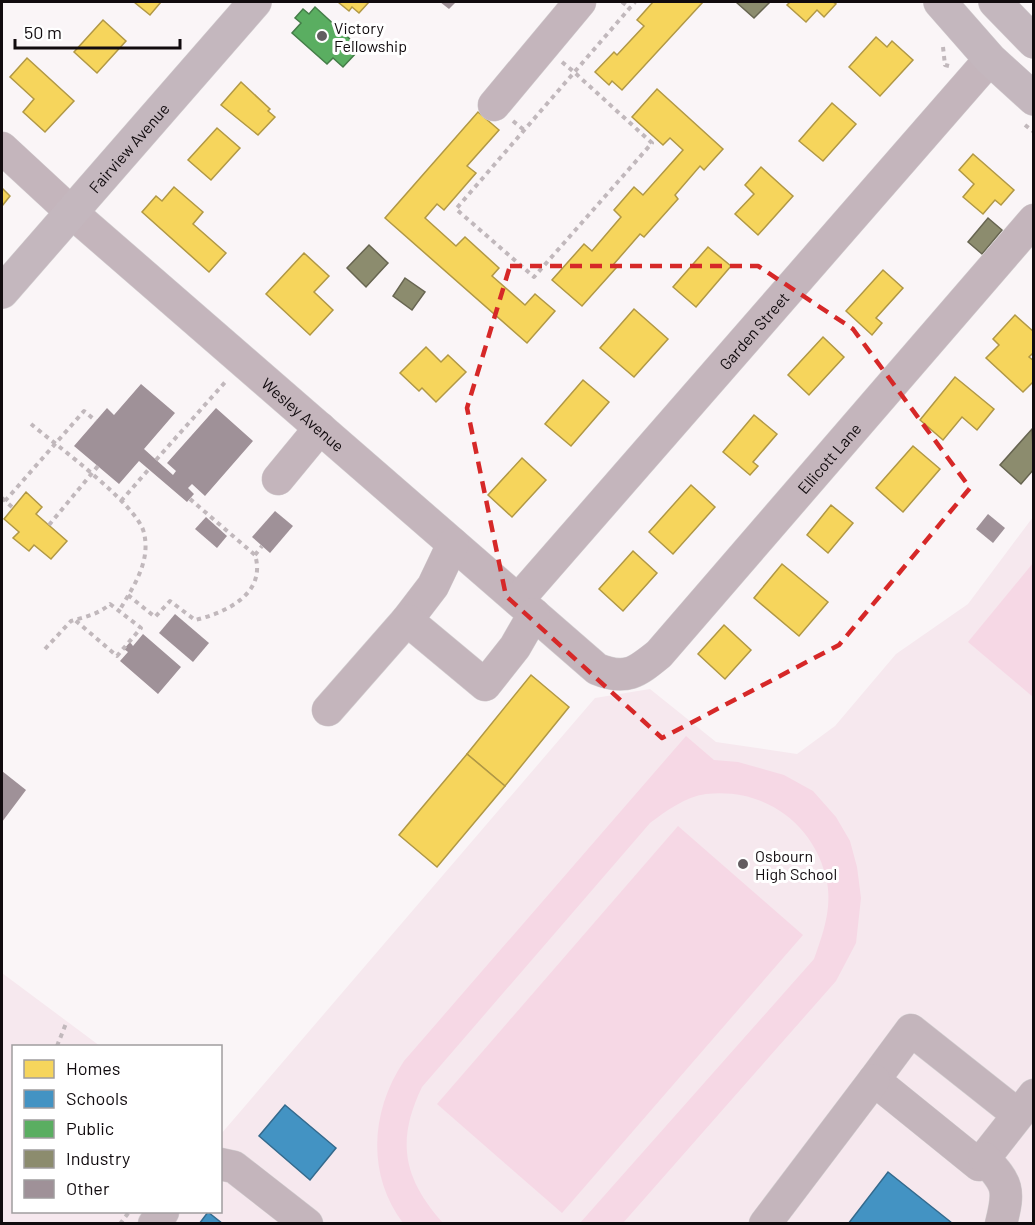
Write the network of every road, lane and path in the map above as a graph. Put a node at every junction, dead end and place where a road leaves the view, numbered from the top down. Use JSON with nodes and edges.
{"nodes":[{"id":1,"x":255,"y":2,"type":"edge"},
{"id":2,"x":580,"y":2,"type":"edge"},
{"id":3,"x":622,"y":2,"type":"edge"},
{"id":4,"x":635,"y":2,"type":"edge"},
{"id":5,"x":940,"y":2,"type":"edge"},
{"id":6,"x":995,"y":2,"type":"edge"},
{"id":7,"x":630,"y":8,"type":"junction"},
{"id":8,"x":1034,"y":42,"type":"edge"},
{"id":9,"x":544,"y":45,"type":"junction"},
{"id":10,"x":990,"y":58,"type":"junction"},
{"id":11,"x":574,"y":72,"type":"junction"},
{"id":12,"x":1034,"y":99,"type":"edge"},
{"id":13,"x":494,"y":105,"type":"dead end"},
{"id":14,"x":2,"y":148,"type":"edge"},
{"id":15,"x":70,"y":211,"type":"junction"},
{"id":16,"x":1034,"y":220,"type":"edge"},
{"id":17,"x":2,"y":292,"type":"edge"},
{"id":18,"x":244,"y":362,"type":"junction"},
{"id":19,"x":96,"y":421,"type":"dead end"},
{"id":20,"x":31,"y":424,"type":"dead end"},
{"id":21,"x":320,"y":428,"type":"junction"},
{"id":22,"x":54,"y":445,"type":"junction"},
{"id":23,"x":156,"y":460,"type":"dead end"},
{"id":24,"x":98,"y":466,"type":"dead end"},
{"id":25,"x":149,"y":469,"type":"dead end"},
{"id":26,"x":90,"y":475,"type":"junction"},
{"id":27,"x":278,"y":479,"type":"dead end"},
{"id":28,"x":3,"y":499,"type":"edge"},
{"id":29,"x":190,"y":499,"type":"dead end"},
{"id":30,"x":121,"y":501,"type":"junction"},
{"id":31,"x":13,"y":508,"type":"dead end"},
{"id":32,"x":49,"y":525,"type":"dead end"},
{"id":33,"x":453,"y":544,"type":"junction"},
{"id":34,"x":262,"y":546,"type":"dead end"},
{"id":35,"x":255,"y":555,"type":"junction"},
{"id":36,"x":128,"y":595,"type":"junction"},
{"id":37,"x":526,"y":607,"type":"junction"},
{"id":38,"x":119,"y":610,"type":"junction"},
{"id":39,"x":75,"y":620,"type":"junction"},
{"id":40,"x":407,"y":620,"type":"junction"},
{"id":41,"x":45,"y":649,"type":"dead end"},
{"id":42,"x":610,"y":674,"type":"joint"},
{"id":43,"x":328,"y":710,"type":"dead end"},
{"id":44,"x":67,"y":1022,"type":"dead end"},
{"id":45,"x":57,"y":1045,"type":"edge"},
{"id":46,"x":874,"y":1080,"type":"junction"},
{"id":47,"x":1025,"y":1104,"type":"edge"},
{"id":48,"x":984,"y":1158,"type":"junction"},
{"id":49,"x":222,"y":1164,"type":"edge"},
{"id":50,"x":307,"y":1224,"type":"edge"},
{"id":51,"x":765,"y":1224,"type":"edge"},
{"id":52,"x":1001,"y":1224,"type":"edge"}],
"edges":[{"from":1,"to":15,"type":"main road","name":"Fairview Avenue"},
{"from":2,"to":9,"type":"street"},
{"from":3,"to":7,"type":"path"},
{"from":4,"to":7,"type":"path"},
{"from":5,"to":10,"type":"main road"},
{"from":6,"to":8,"type":"main road"},
{"from":7,"to":11,"type":"path"},
{"from":9,"to":11,"type":"path"},
{"from":9,"to":13,"type":"street"},
{"from":10,"to":12,"type":"main road"},
{"from":10,"to":37,"type":"street","name":"Garden Street"},
{"from":11,"to":11,"type":"path"},
{"from":14,"to":15,"type":"street","name":"Wesley Avenue"},
{"from":15,"to":17,"type":"main road","name":"Fairview Avenue"},
{"from":15,"to":18,"type":"street","name":"Wesley Avenue"},
{"from":16,"to":42,"type":"street","name":"Ellicott Lane"},
{"from":18,"to":21,"type":"street","name":"Wesley Avenue"},
{"from":18,"to":23,"type":"path"},
{"from":19,"to":22,"type":"path"},
{"from":20,"to":22,"type":"path"},
{"from":21,"to":27,"type":"street"},
{"from":21,"to":33,"type":"street","name":"Wesley Avenue"},
{"from":22,"to":26,"type":"path"},
{"from":22,"to":28,"type":"path"},
{"from":24,"to":26,"type":"path"},
{"from":25,"to":30,"type":"path"},
{"from":26,"to":30,"type":"path"},
{"from":26,"to":32,"type":"path"},
{"from":28,"to":31,"type":"path"},
{"from":29,"to":35,"type":"path"},
{"from":30,"to":36,"type":"path"},
{"from":33,"to":37,"type":"street","name":"Wesley Avenue"},
{"from":33,"to":40,"type":"street"},
{"from":34,"to":35,"type":"path"},
{"from":35,"to":36,"type":"path"},
{"from":36,"to":38,"type":"path"},
{"from":37,"to":40,"type":"street","name":"Garden Street"},
{"from":37,"to":42,"type":"street","name":"Wesley Avenue"},
{"from":38,"to":39,"type":"path"},
{"from":38,"to":39,"type":"path"},
{"from":39,"to":41,"type":"path"},
{"from":40,"to":43,"type":"street"},
{"from":44,"to":45,"type":"path"},
{"from":46,"to":47,"type":"street"},
{"from":46,"to":48,"type":"street"},
{"from":46,"to":51,"type":"street"},
{"from":47,"to":48,"type":"street"},
{"from":48,"to":52,"type":"street"},
{"from":49,"to":50,"type":"street"}]}
